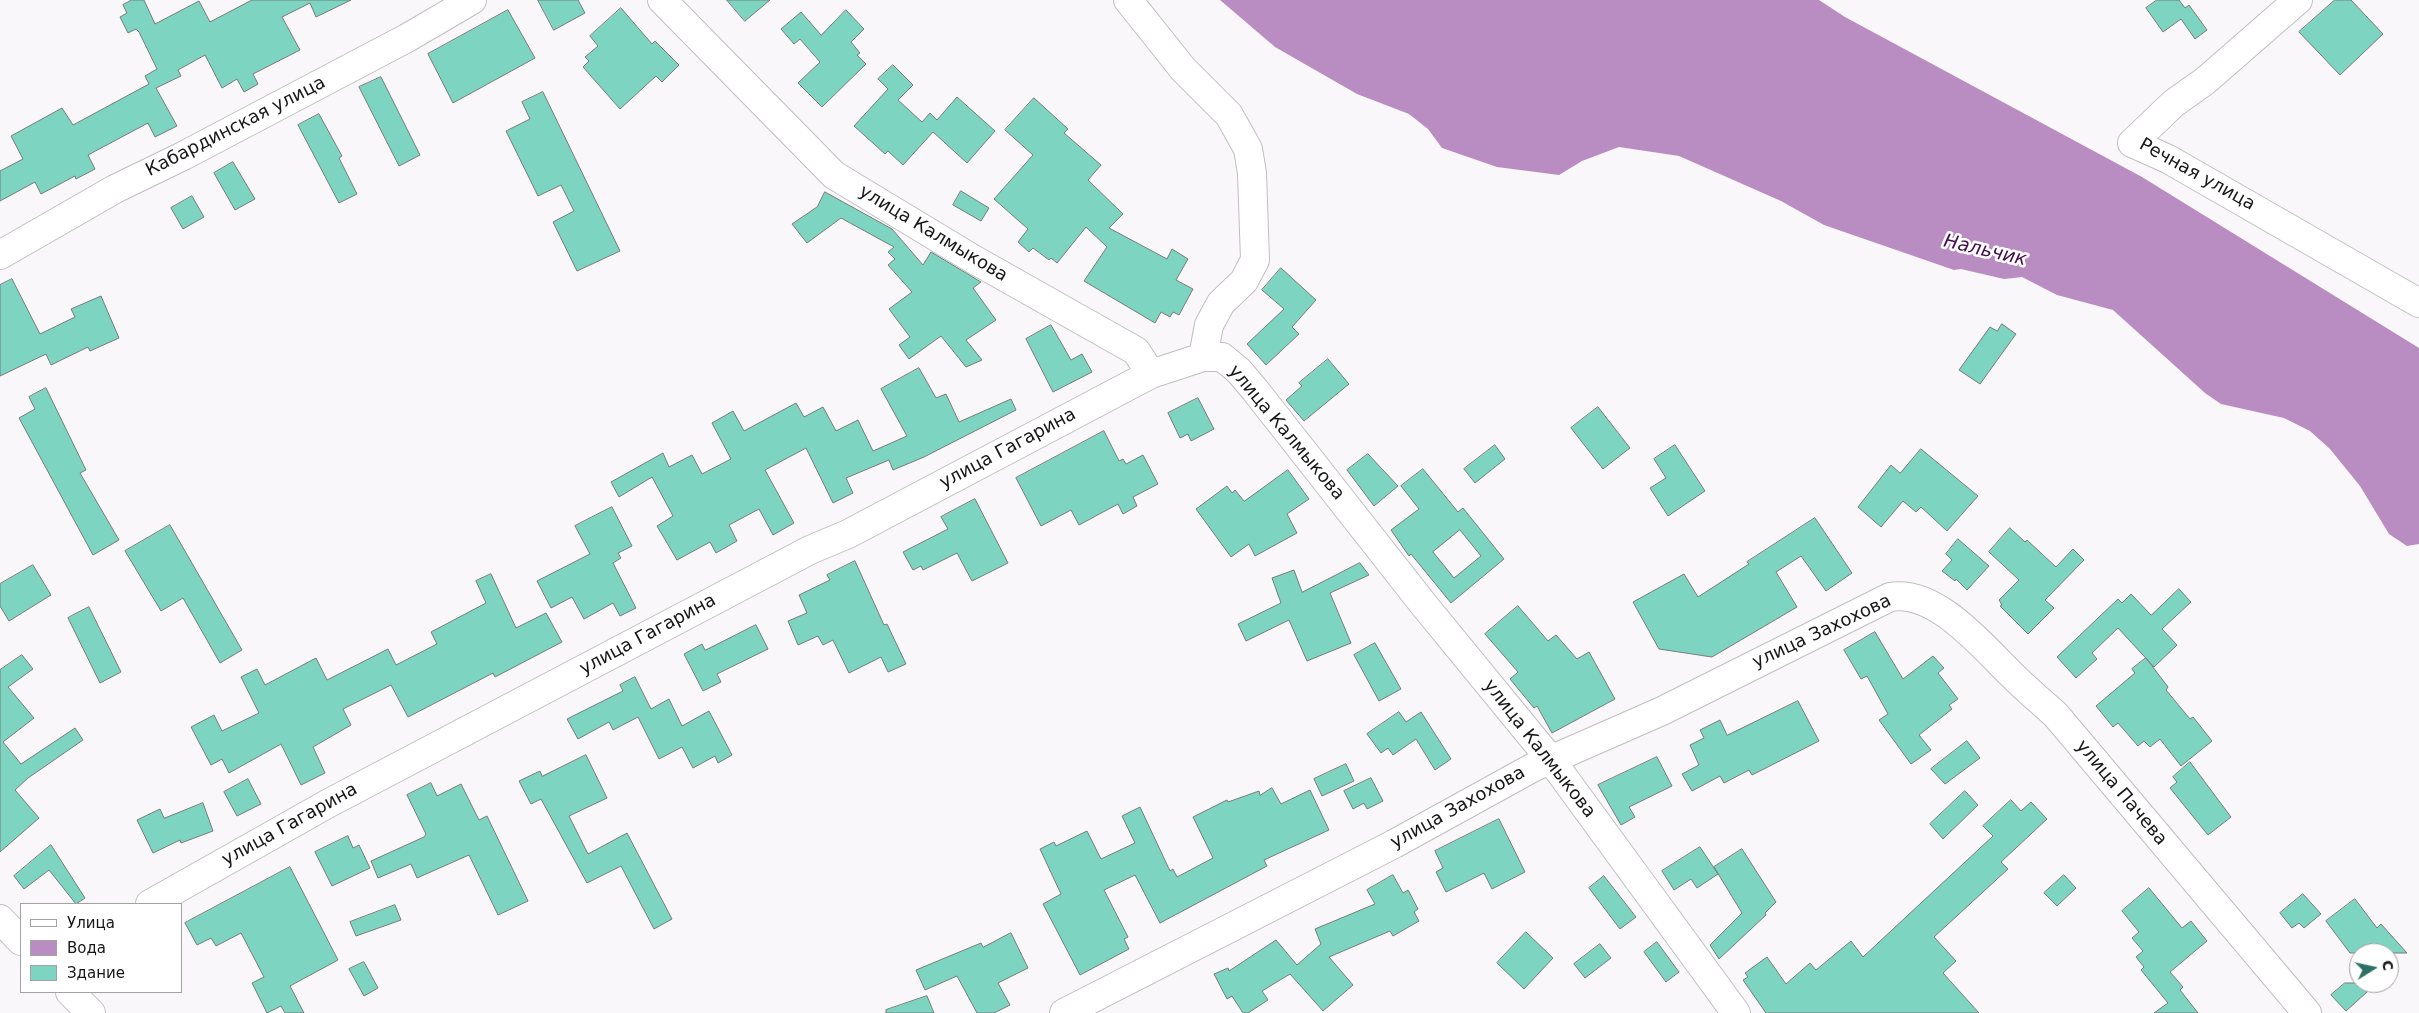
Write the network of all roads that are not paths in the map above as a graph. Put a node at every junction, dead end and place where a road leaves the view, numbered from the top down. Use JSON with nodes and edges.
{"nodes":[{"id":1,"x":472,"y":0,"type":"edge"},
{"id":2,"x":662,"y":0,"type":"edge"},
{"id":3,"x":1128,"y":0,"type":"edge"},
{"id":4,"x":2298,"y":0,"type":"edge"},
{"id":5,"x":0,"y":254,"type":"edge"},
{"id":6,"x":2419,"y":303,"type":"edge"},
{"id":7,"x":1203,"y":358,"type":"junction"},
{"id":8,"x":1151,"y":374,"type":"junction"},
{"id":9,"x":1913,"y":598,"type":"joint"},
{"id":10,"x":1551,"y":760,"type":"junction"},
{"id":11,"x":152,"y":903,"type":"edge"},
{"id":12,"x":0,"y":919,"type":"edge"},
{"id":13,"x":20,"y":940,"type":"edge"},
{"id":14,"x":71,"y":993,"type":"edge"},
{"id":15,"x":91,"y":1013,"type":"edge"},
{"id":16,"x":1064,"y":1013,"type":"edge"},
{"id":17,"x":1736,"y":1013,"type":"edge"},
{"id":18,"x":2307,"y":1013,"type":"edge"}],
"edges":[{"from":1,"to":5,"type":"street","name":"Кабардинская улица"},
{"from":2,"to":8,"type":"street","name":"улица Калмыкова"},
{"from":3,"to":7,"type":"street"},
{"from":4,"to":6,"type":"street","name":"Речная улица"},
{"from":7,"to":8,"type":"street","name":"улица Калмыкова"},
{"from":7,"to":10,"type":"street","name":"улица Калмыкова"},
{"from":8,"to":11,"type":"street","name":"улица Гагарина"},
{"from":9,"to":10,"type":"street","name":"улица Захохова"},
{"from":9,"to":18,"type":"street","name":"улица Пачева"},
{"from":10,"to":16,"type":"street","name":"улица Захохова"},
{"from":10,"to":17,"type":"street","name":"улица Калмыкова"},
{"from":12,"to":13,"type":"street"},
{"from":14,"to":15,"type":"street"}]}
